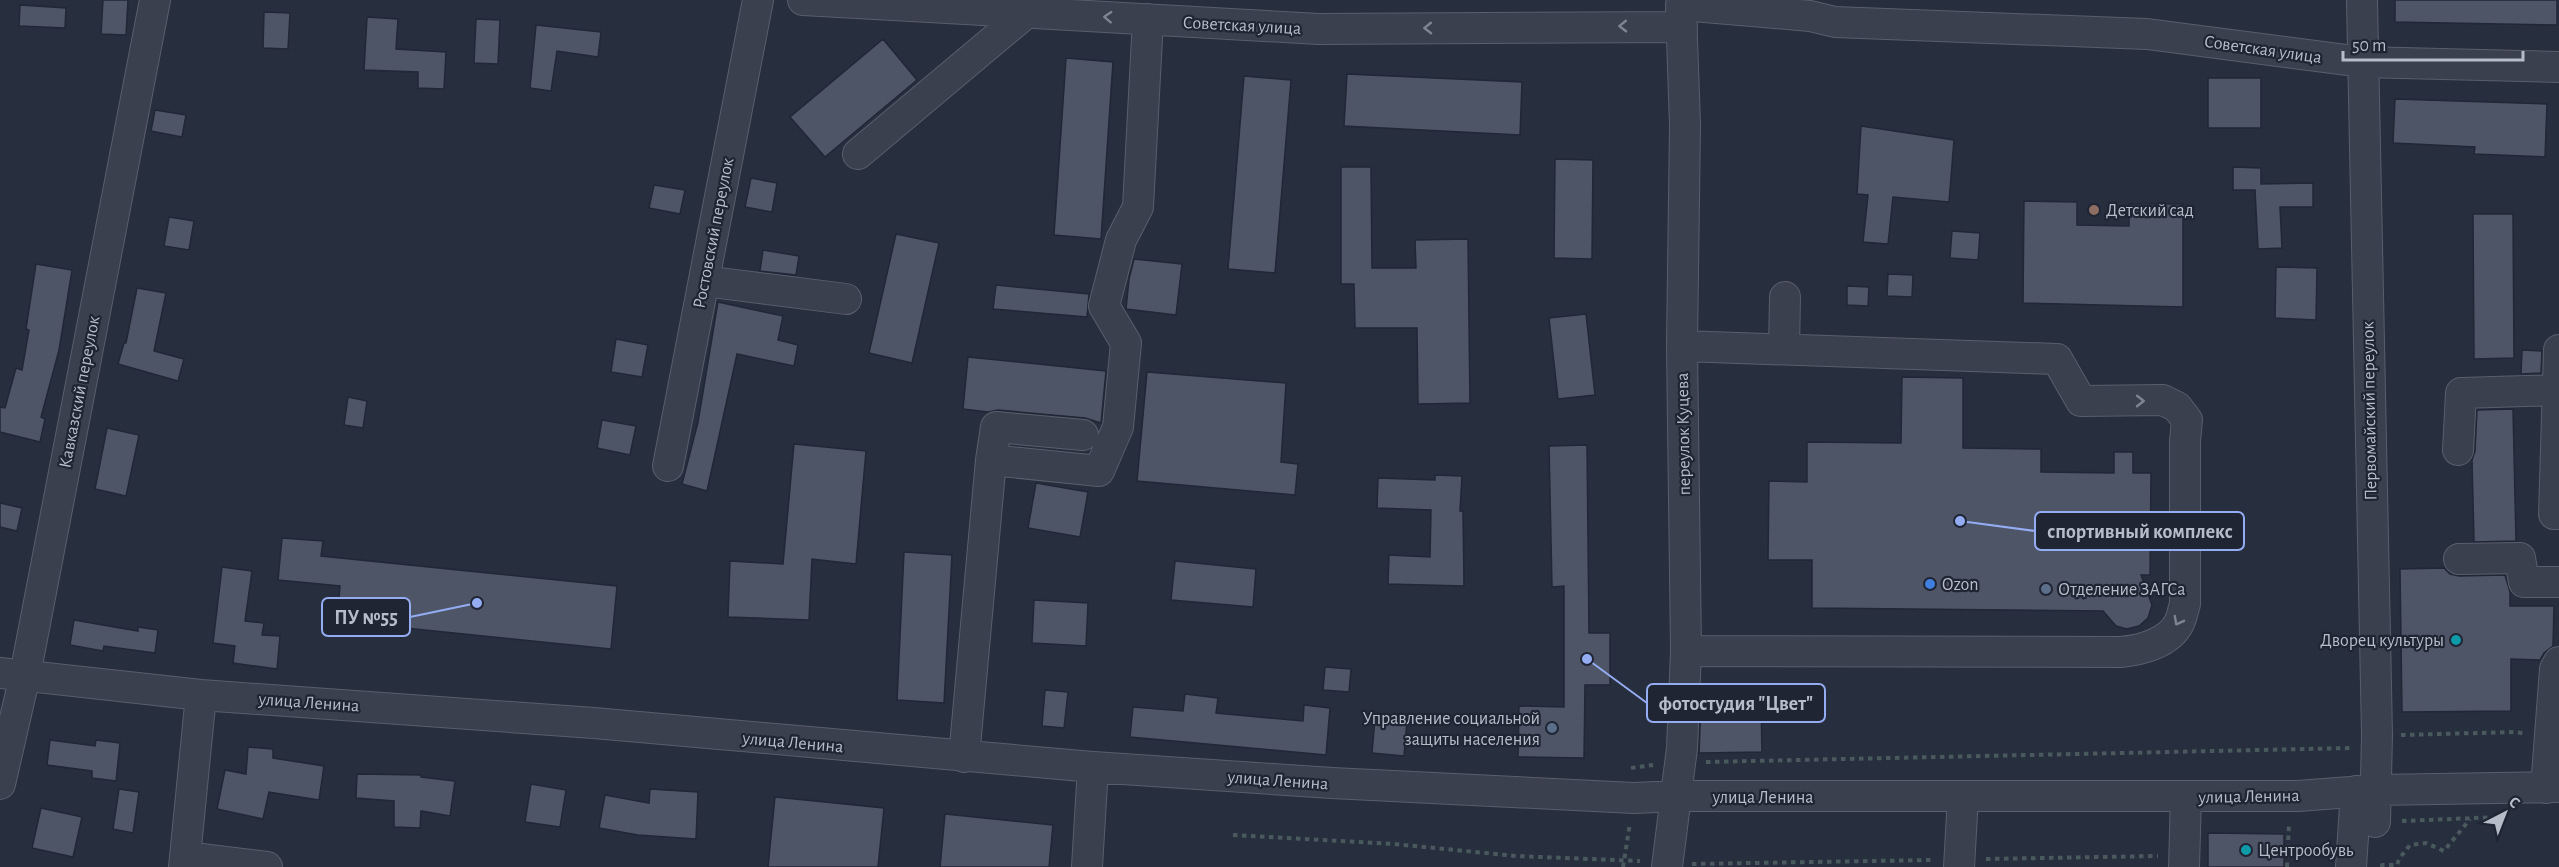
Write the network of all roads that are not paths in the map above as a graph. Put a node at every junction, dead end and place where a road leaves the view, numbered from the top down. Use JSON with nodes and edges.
{"nodes":[{"id":1,"x":155,"y":0,"type":"edge"},
{"id":2,"x":758,"y":0,"type":"edge"},
{"id":3,"x":803,"y":0,"type":"edge"},
{"id":4,"x":2362,"y":0,"type":"edge"},
{"id":5,"x":1798,"y":7,"type":"edge"},
{"id":6,"x":1681,"y":11,"type":"edge"},
{"id":7,"x":1026,"y":13,"type":"junction"},
{"id":8,"x":1148,"y":19,"type":"junction"},
{"id":9,"x":2362,"y":62,"type":"junction"},
{"id":10,"x":2559,"y":67,"type":"edge"},
{"id":11,"x":858,"y":154,"type":"dead end"},
{"id":12,"x":704,"y":281,"type":"junction"},
{"id":13,"x":1785,"y":297,"type":"dead end"},
{"id":14,"x":846,"y":299,"type":"dead end"},
{"id":15,"x":1682,"y":346,"type":"junction"},
{"id":16,"x":1784,"y":349,"type":"junction"},
{"id":17,"x":2559,"y":350,"type":"edge"},
{"id":18,"x":2558,"y":390,"type":"junction"},
{"id":19,"x":1083,"y":435,"type":"dead end"},
{"id":20,"x":2458,"y":450,"type":"dead end"},
{"id":21,"x":991,"y":460,"type":"junction"},
{"id":22,"x":668,"y":466,"type":"dead end"},
{"id":23,"x":2559,"y":514,"type":"edge"},
{"id":24,"x":2458,"y":559,"type":"dead end"},
{"id":25,"x":2559,"y":582,"type":"edge"},
{"id":26,"x":1686,"y":651,"type":"junction"},
{"id":27,"x":2559,"y":662,"type":"edge"},
{"id":28,"x":12,"y":674,"type":"edge"},
{"id":29,"x":201,"y":695,"type":"junction"},
{"id":30,"x":964,"y":757,"type":"junction"},
{"id":31,"x":1093,"y":767,"type":"junction"},
{"id":32,"x":0,"y":784,"type":"edge"},
{"id":33,"x":2553,"y":788,"type":"edge"},
{"id":34,"x":2367,"y":791,"type":"junction"},
{"id":35,"x":1678,"y":796,"type":"junction"},
{"id":36,"x":2186,"y":796,"type":"junction"},
{"id":37,"x":1962,"y":797,"type":"junction"},
{"id":38,"x":2375,"y":822,"type":"dead end"},
{"id":39,"x":184,"y":862,"type":"edge"},
{"id":40,"x":1680,"y":862,"type":"edge"},
{"id":41,"x":2184,"y":862,"type":"edge"},
{"id":42,"x":1960,"y":863,"type":"edge"},
{"id":43,"x":267,"y":867,"type":"edge"},
{"id":44,"x":1087,"y":867,"type":"edge"},
{"id":45,"x":2351,"y":867,"type":"edge"}],
"edges":[{"from":1,"to":28,"type":"street","name":"Кавказский переулок"},
{"from":2,"to":12,"type":"street","name":"Ростовский переулок"},
{"from":3,"to":7,"type":"street","name":"Советская улица"},
{"from":4,"to":9,"type":"street","name":"Первомайский переулок"},
{"from":5,"to":6,"type":"street","name":"Советская улица"},
{"from":5,"to":9,"type":"street","name":"Советская улица"},
{"from":6,"to":8,"type":"street","name":"Советская улица","one_way":true},
{"from":6,"to":15,"type":"street","name":"переулок Куцева"},
{"from":8,"to":7,"type":"street","name":"Советская улица","one_way":true},
{"from":7,"to":11,"type":"street"},
{"from":8,"to":21,"type":"street"},
{"from":9,"to":10,"type":"street","name":"Советская улица"},
{"from":9,"to":34,"type":"street","name":"Первомайский переулок"},
{"from":12,"to":14,"type":"street"},
{"from":12,"to":22,"type":"street","name":"Ростовский переулок"},
{"from":13,"to":16,"type":"street"},
{"from":15,"to":16,"type":"street"},
{"from":15,"to":26,"type":"street","name":"переулок Куцева"},
{"from":16,"to":26,"type":"street","one_way":true},
{"from":17,"to":18,"type":"street"},
{"from":18,"to":20,"type":"street"},
{"from":18,"to":23,"type":"street"},
{"from":19,"to":21,"type":"street"},
{"from":21,"to":30,"type":"street"},
{"from":24,"to":25,"type":"street"},
{"from":26,"to":35,"type":"street","name":"переулок Куцева"},
{"from":27,"to":33,"type":"street"},
{"from":28,"to":29,"type":"street","name":"улица Ленина"},
{"from":28,"to":32,"type":"street","name":"Кавказский переулок"},
{"from":29,"to":30,"type":"street","name":"улица Ленина"},
{"from":29,"to":39,"type":"street"},
{"from":30,"to":31,"type":"street","name":"улица Ленина"},
{"from":31,"to":35,"type":"street","name":"улица Ленина"},
{"from":31,"to":44,"type":"street"},
{"from":33,"to":34,"type":"street","name":"улица Ленина"},
{"from":34,"to":36,"type":"street","name":"улица Ленина"},
{"from":34,"to":38,"type":"street","name":"Первомайский переулок"},
{"from":34,"to":45,"type":"street","name":"Первомайский переулок"},
{"from":35,"to":37,"type":"street","name":"улица Ленина"},
{"from":35,"to":40,"type":"street","name":"переулок Куцева"},
{"from":36,"to":37,"type":"street","name":"улица Ленина"},
{"from":36,"to":41,"type":"street"},
{"from":37,"to":42,"type":"street"},
{"from":39,"to":43,"type":"street"}]}
